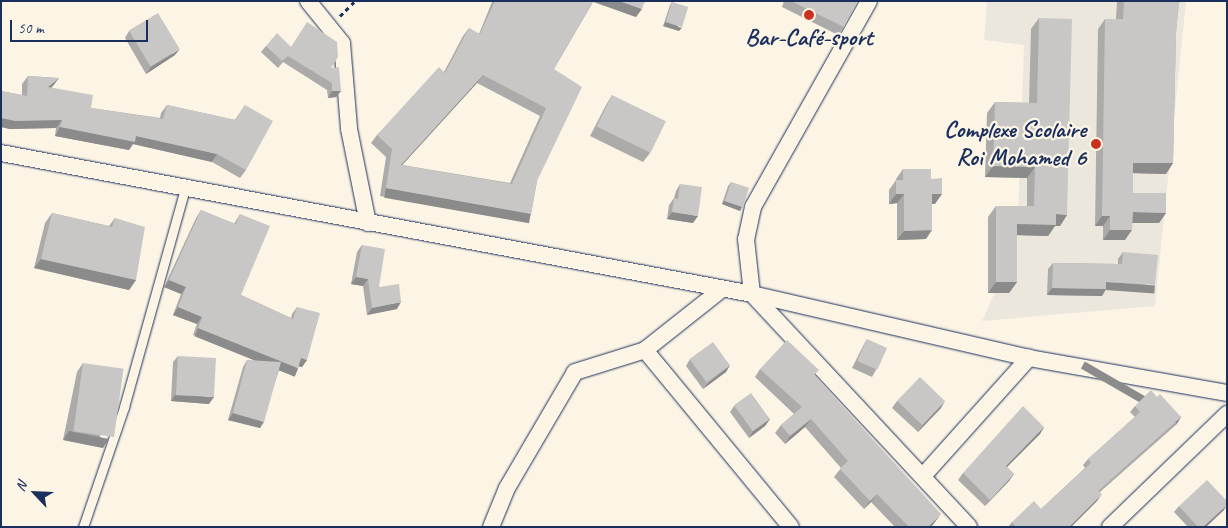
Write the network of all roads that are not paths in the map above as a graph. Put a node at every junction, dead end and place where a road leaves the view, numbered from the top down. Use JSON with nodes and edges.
{"nodes":[{"id":1,"x":308,"y":1,"type":"edge"},
{"id":2,"x":869,"y":1,"type":"edge"},
{"id":3,"x":1,"y":153,"type":"edge"},
{"id":4,"x":186,"y":185,"type":"junction"},
{"id":5,"x":368,"y":223,"type":"junction"},
{"id":6,"x":722,"y":289,"type":"junction"},
{"id":7,"x":752,"y":294,"type":"junction"},
{"id":8,"x":645,"y":350,"type":"junction"},
{"id":9,"x":1029,"y":358,"type":"junction"},
{"id":10,"x":1227,"y":393,"type":"edge"},
{"id":11,"x":1227,"y":414,"type":"edge"},
{"id":12,"x":923,"y":476,"type":"junction"},
{"id":13,"x":83,"y":527,"type":"edge"},
{"id":14,"x":491,"y":527,"type":"edge"},
{"id":15,"x":791,"y":527,"type":"edge"},
{"id":16,"x":969,"y":527,"type":"edge"},
{"id":17,"x":1110,"y":527,"type":"edge"}],
"edges":[{"from":1,"to":5,"type":"street"},
{"from":2,"to":7,"type":"street"},
{"from":3,"to":4,"type":"street"},
{"from":4,"to":5,"type":"street"},
{"from":4,"to":13,"type":"lane"},
{"from":5,"to":6,"type":"street"},
{"from":6,"to":7,"type":"street"},
{"from":6,"to":8,"type":"street"},
{"from":7,"to":9,"type":"street"},
{"from":7,"to":12,"type":"street"},
{"from":8,"to":14,"type":"street"},
{"from":8,"to":15,"type":"street"},
{"from":9,"to":10,"type":"street"},
{"from":9,"to":12,"type":"street"},
{"from":11,"to":17,"type":"street"},
{"from":12,"to":16,"type":"street"}]}
